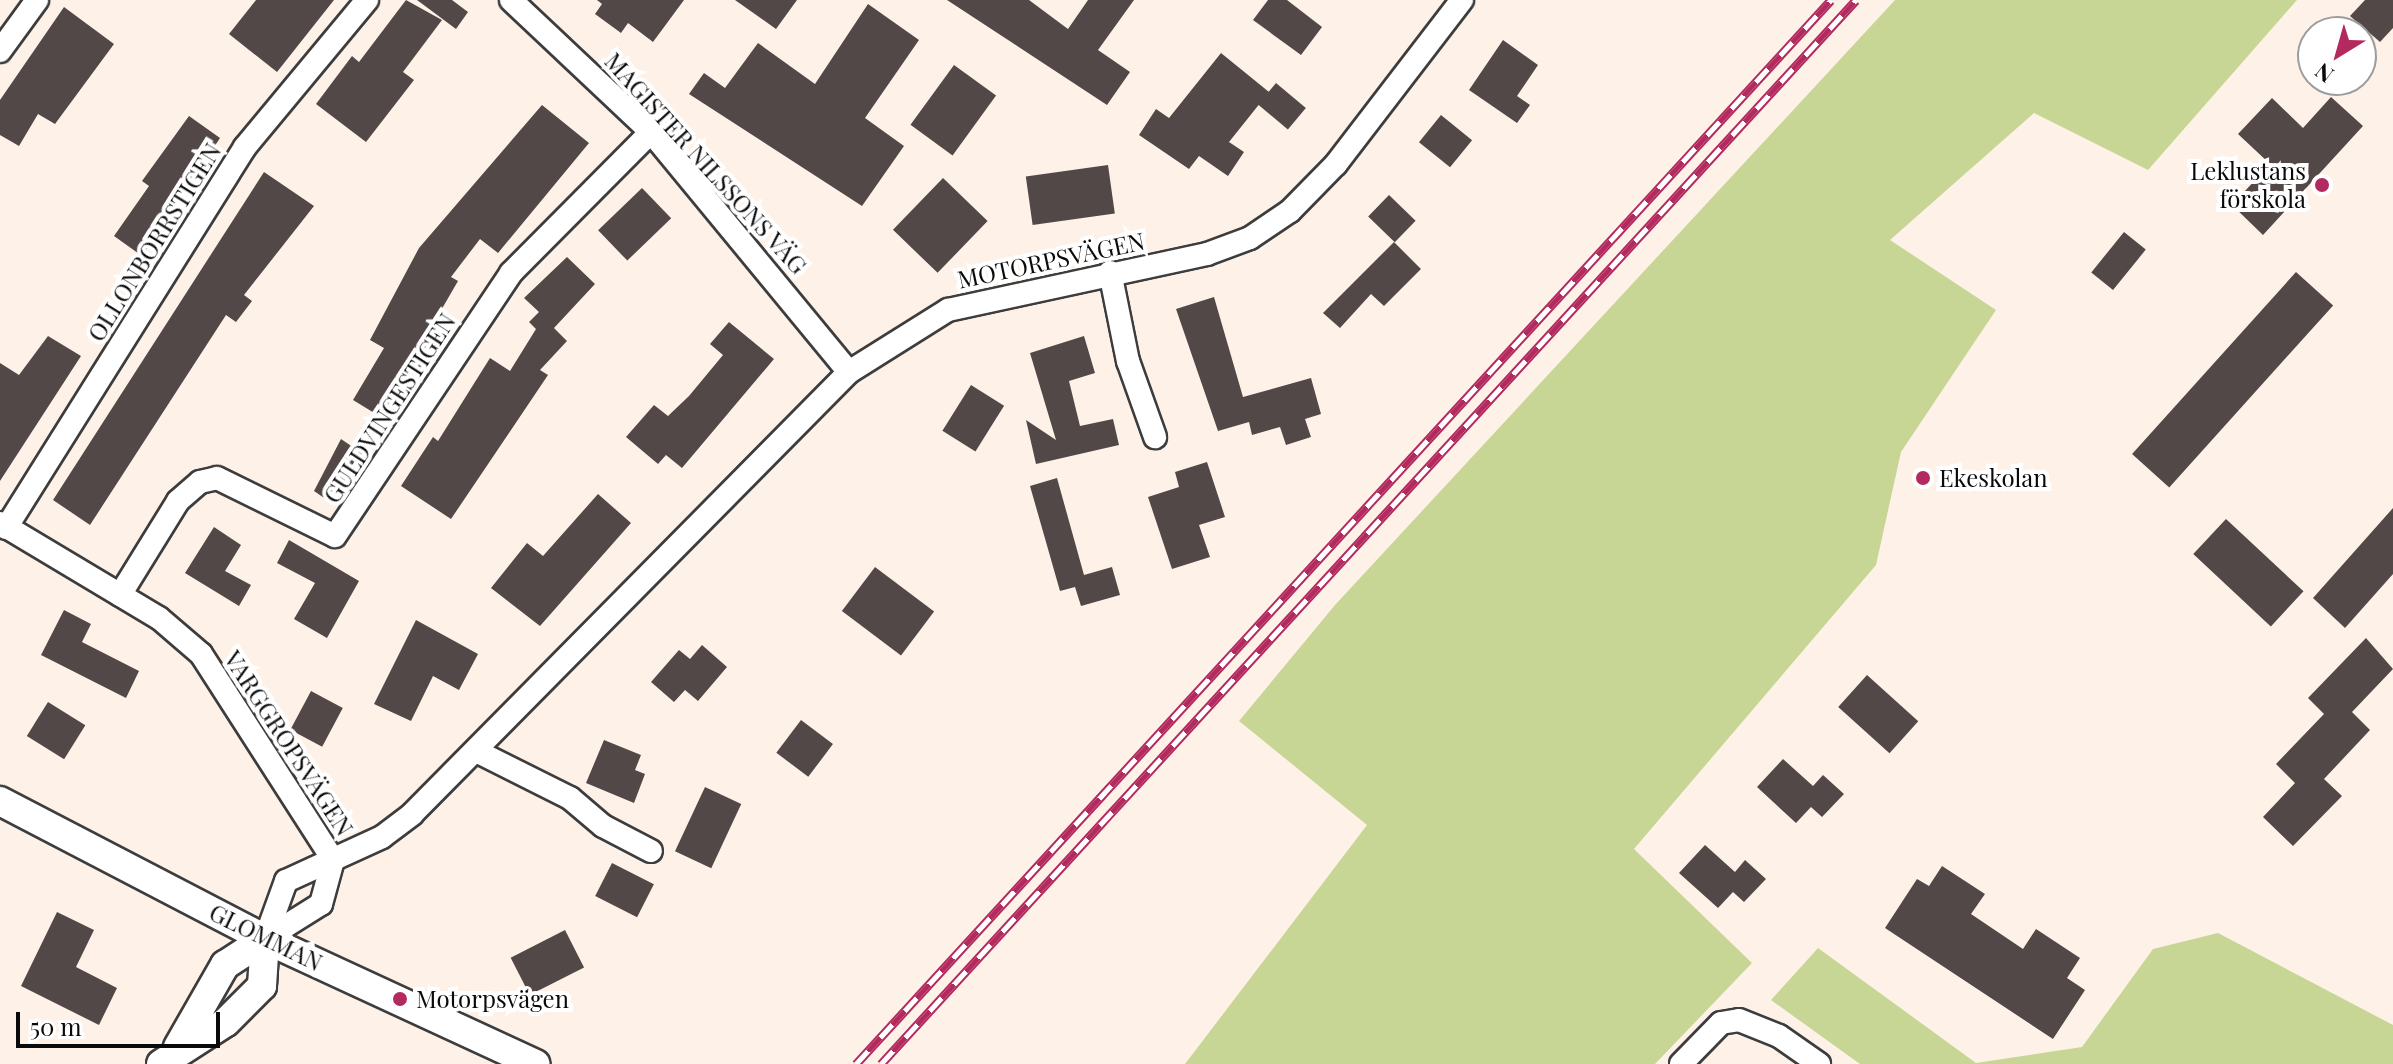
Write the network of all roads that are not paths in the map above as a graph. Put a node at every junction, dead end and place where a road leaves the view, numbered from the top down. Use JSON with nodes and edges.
{"nodes":[{"id":1,"x":37,"y":0,"type":"edge"},
{"id":2,"x":367,"y":0,"type":"edge"},
{"id":3,"x":511,"y":0,"type":"edge"},
{"id":4,"x":1462,"y":0,"type":"edge"},
{"id":5,"x":0,"y":51,"type":"edge"},
{"id":6,"x":651,"y":132,"type":"junction"},
{"id":7,"x":1110,"y":272,"type":"junction"},
{"id":8,"x":849,"y":372,"type":"junction"},
{"id":9,"x":1155,"y":437,"type":"dead end"},
{"id":10,"x":3,"y":526,"type":"edge"},
{"id":11,"x":120,"y":595,"type":"junction"},
{"id":12,"x":478,"y":752,"type":"junction"},
{"id":13,"x":0,"y":801,"type":"edge"},
{"id":14,"x":651,"y":851,"type":"dead end"},
{"id":15,"x":333,"y":860,"type":"junction"},
{"id":16,"x":265,"y":939,"type":"junction"},
{"id":17,"x":167,"y":1060,"type":"edge"},
{"id":18,"x":536,"y":1064,"type":"edge"},
{"id":19,"x":1681,"y":1064,"type":"edge"},
{"id":20,"x":1819,"y":1064,"type":"edge"}],
"edges":[{"from":1,"to":5,"type":"street"},
{"from":2,"to":10,"type":"street","name":"OLLONBORRSTIGEN"},
{"from":3,"to":6,"type":"street","name":"MAGISTER NILSSONS VÄG"},
{"from":4,"to":7,"type":"street","name":"MOTORPSVÄGEN"},
{"from":6,"to":8,"type":"street","name":"MAGISTER NILSSONS VÄG"},
{"from":6,"to":11,"type":"street","name":"GULDVINGESTIGEN"},
{"from":7,"to":8,"type":"street","name":"MOTORPSVÄGEN"},
{"from":7,"to":9,"type":"street"},
{"from":8,"to":12,"type":"street","name":"MOTORPSVÄGEN"},
{"from":10,"to":11,"type":"street","name":"VARGGROPSVÄGEN"},
{"from":11,"to":15,"type":"street","name":"VARGGROPSVÄGEN"},
{"from":12,"to":14,"type":"street"},
{"from":12,"to":15,"type":"street","name":"MOTORPSVÄGEN"},
{"from":13,"to":16,"type":"street","name":"GLOMMAN"},
{"from":15,"to":16,"type":"street"},
{"from":15,"to":16,"type":"street","name":"MOTORPSVÄGEN"},
{"from":16,"to":17,"type":"street"},
{"from":16,"to":17,"type":"street"},
{"from":16,"to":18,"type":"street","name":"GLOMMAN"},
{"from":19,"to":20,"type":"street"}]}
